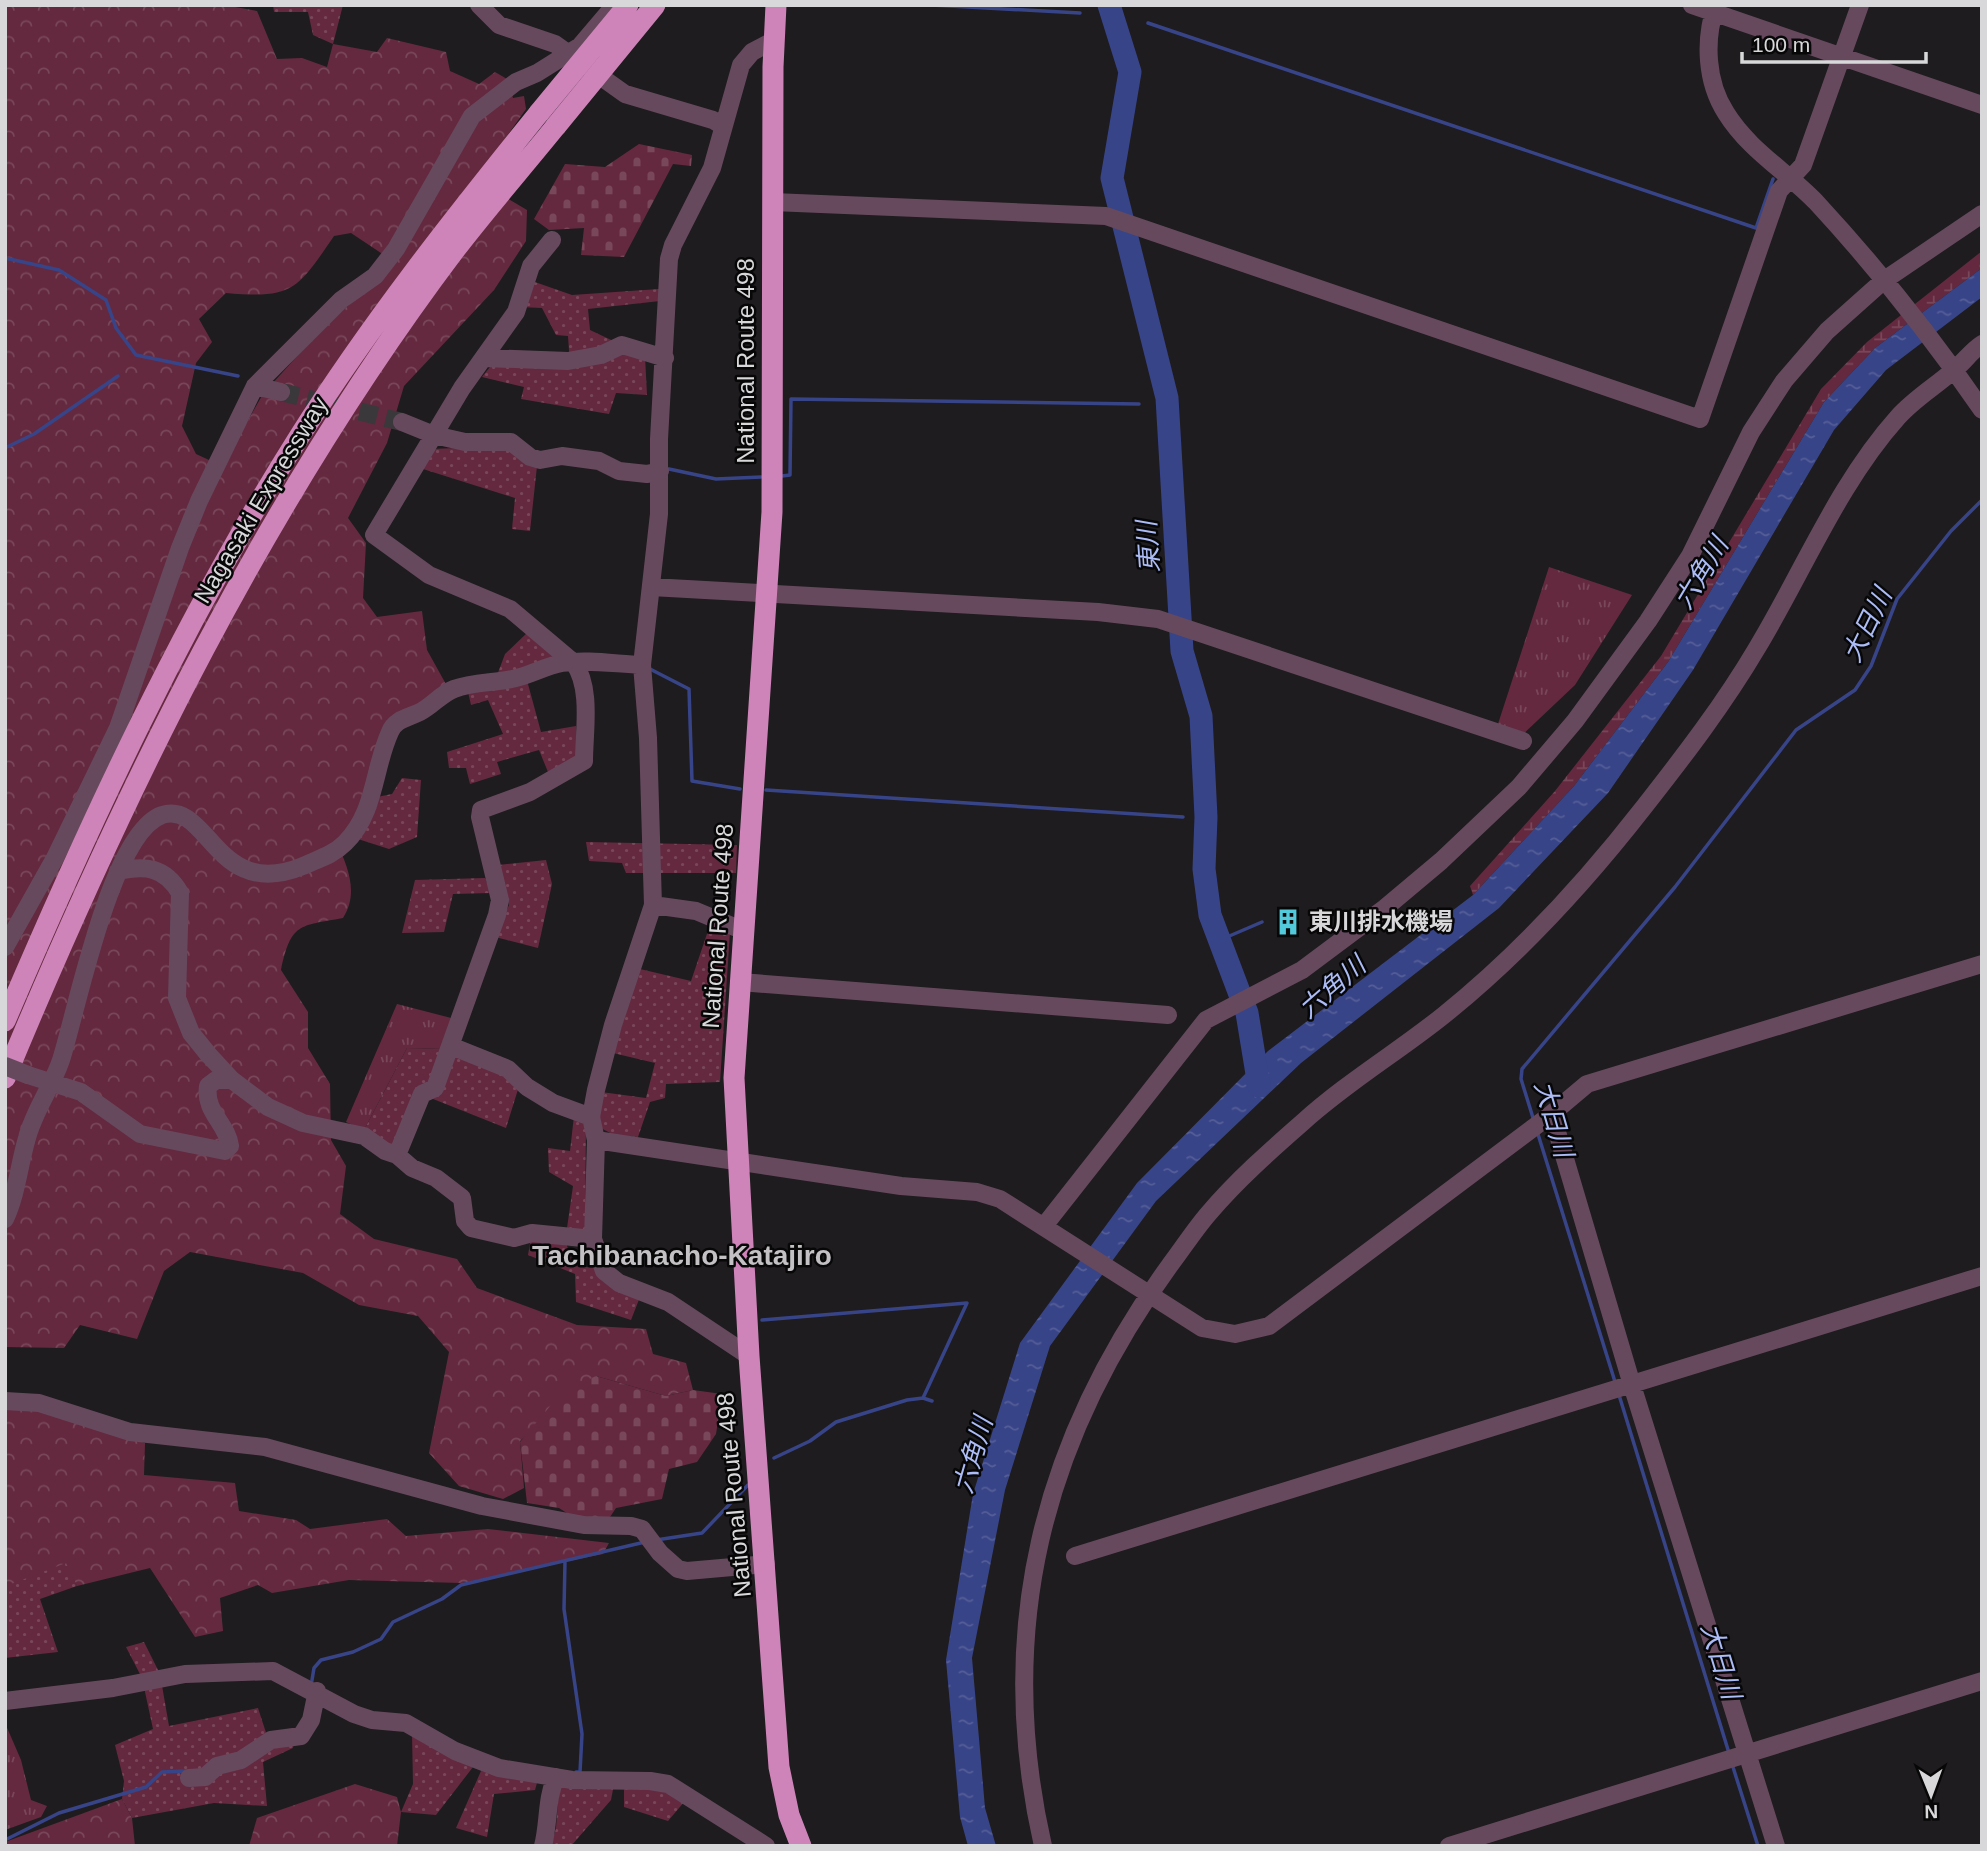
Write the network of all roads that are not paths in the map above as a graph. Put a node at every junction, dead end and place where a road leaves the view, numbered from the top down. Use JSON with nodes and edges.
{"nodes":[{"id":1,"x":479,"y":5,"type":"edge"},
{"id":2,"x":615,"y":5,"type":"edge"},
{"id":3,"x":628,"y":5,"type":"edge"},
{"id":4,"x":654,"y":5,"type":"edge"},
{"id":5,"x":776,"y":5,"type":"edge"},
{"id":6,"x":1692,"y":5,"type":"edge"},
{"id":7,"x":1860,"y":5,"type":"edge"},
{"id":8,"x":1715,"y":9,"type":"edge"},
{"id":9,"x":773,"y":41,"type":"junction"},
{"id":10,"x":568,"y":53,"type":"junction"},
{"id":11,"x":1840,"y":56,"type":"junction"},
{"id":12,"x":1982,"y":105,"type":"edge"},
{"id":13,"x":723,"y":126,"type":"junction"},
{"id":14,"x":1792,"y":178,"type":"junction"},
{"id":15,"x":773,"y":202,"type":"junction"},
{"id":16,"x":1982,"y":214,"type":"edge"},
{"id":17,"x":552,"y":240,"type":"dead end"},
{"id":18,"x":1887,"y":284,"type":"junction"},
{"id":19,"x":1982,"y":344,"type":"edge"},
{"id":20,"x":1982,"y":356,"type":"edge"},
{"id":21,"x":484,"y":358,"type":"junction"},
{"id":22,"x":665,"y":358,"type":"junction"},
{"id":23,"x":1955,"y":365,"type":"junction"},
{"id":24,"x":255,"y":386,"type":"junction"},
{"id":25,"x":281,"y":392,"type":"tunnel mouth"},
{"id":26,"x":1982,"y":410,"type":"edge"},
{"id":27,"x":402,"y":422,"type":"tunnel mouth"},
{"id":28,"x":434,"y":435,"type":"junction"},
{"id":29,"x":660,"y":471,"type":"junction"},
{"id":30,"x":651,"y":587,"type":"junction"},
{"id":31,"x":767,"y":594,"type":"junction"},
{"id":32,"x":574,"y":663,"type":"junction"},
{"id":33,"x":642,"y":665,"type":"junction"},
{"id":34,"x":1523,"y":741,"type":"dead end"},
{"id":35,"x":118,"y":871,"type":"junction"},
{"id":36,"x":653,"y":905,"type":"junction"},
{"id":37,"x":744,"y":931,"type":"junction"},
{"id":38,"x":5,"y":947,"type":"edge"},
{"id":39,"x":1982,"y":964,"type":"edge"},
{"id":40,"x":740,"y":982,"type":"junction"},
{"id":41,"x":1168,"y":1015,"type":"dead end"},
{"id":42,"x":5,"y":1021,"type":"edge"},
{"id":43,"x":451,"y":1046,"type":"junction"},
{"id":44,"x":5,"y":1066,"type":"edge"},
{"id":45,"x":5,"y":1078,"type":"edge"},
{"id":46,"x":232,"y":1080,"type":"junction"},
{"id":47,"x":50,"y":1084,"type":"junction"},
{"id":48,"x":1549,"y":1116,"type":"junction"},
{"id":49,"x":591,"y":1117,"type":"junction"},
{"id":50,"x":596,"y":1140,"type":"junction"},
{"id":51,"x":397,"y":1156,"type":"junction"},
{"id":52,"x":737,"y":1160,"type":"junction"},
{"id":53,"x":5,"y":1219,"type":"edge"},
{"id":54,"x":1047,"y":1229,"type":"junction"},
{"id":55,"x":593,"y":1239,"type":"junction"},
{"id":56,"x":1982,"y":1276,"type":"edge"},
{"id":57,"x":1146,"y":1294,"type":"junction"},
{"id":58,"x":749,"y":1356,"type":"junction"},
{"id":59,"x":1632,"y":1385,"type":"junction"},
{"id":60,"x":5,"y":1401,"type":"edge"},
{"id":61,"x":1075,"y":1556,"type":"dead end"},
{"id":62,"x":766,"y":1564,"type":"junction"},
{"id":63,"x":1982,"y":1681,"type":"edge"},
{"id":64,"x":311,"y":1688,"type":"junction"},
{"id":65,"x":5,"y":1700,"type":"edge"},
{"id":66,"x":1745,"y":1754,"type":"junction"},
{"id":67,"x":556,"y":1777,"type":"junction"},
{"id":68,"x":190,"y":1778,"type":"dead end"},
{"id":69,"x":543,"y":1846,"type":"edge"},
{"id":70,"x":766,"y":1846,"type":"edge"},
{"id":71,"x":801,"y":1846,"type":"edge"},
{"id":72,"x":1043,"y":1846,"type":"edge"},
{"id":73,"x":1449,"y":1846,"type":"edge"},
{"id":74,"x":1776,"y":1846,"type":"edge"}],
"edges":[{"from":1,"to":10,"type":"street"},
{"from":2,"to":10,"type":"street"},
{"from":3,"to":42,"type":"highway","name":"Nagasaki Expressway","bridge":true},
{"from":4,"to":45,"type":"highway","name":"Nagasaki Expressway","bridge":true},
{"from":5,"to":9,"type":"highway","name":"National Route 498"},
{"from":6,"to":8,"type":"street"},
{"from":7,"to":11,"type":"street"},
{"from":8,"to":11,"type":"street"},
{"from":8,"to":14,"type":"street"},
{"from":9,"to":13,"type":"street"},
{"from":9,"to":15,"type":"highway","name":"National Route 498"},
{"from":10,"to":13,"type":"street"},
{"from":10,"to":24,"type":"street"},
{"from":11,"to":12,"type":"street"},
{"from":11,"to":14,"type":"street"},
{"from":13,"to":22,"type":"street"},
{"from":14,"to":15,"type":"street"},
{"from":14,"to":18,"type":"street"},
{"from":15,"to":31,"type":"highway","name":"National Route 498"},
{"from":16,"to":18,"type":"street"},
{"from":17,"to":21,"type":"street"},
{"from":18,"to":23,"type":"street"},
{"from":18,"to":54,"type":"street"},
{"from":19,"to":23,"type":"street"},
{"from":20,"to":23,"type":"street"},
{"from":21,"to":22,"type":"street"},
{"from":21,"to":28,"type":"street"},
{"from":22,"to":29,"type":"street"},
{"from":23,"to":26,"type":"street"},
{"from":23,"to":57,"type":"street"},
{"from":24,"to":25,"type":"street"},
{"from":24,"to":38,"type":"street"},
{"from":27,"to":28,"type":"street"},
{"from":28,"to":29,"type":"street"},
{"from":28,"to":32,"type":"street"},
{"from":29,"to":30,"type":"street"},
{"from":30,"to":31,"type":"street"},
{"from":30,"to":33,"type":"street"},
{"from":31,"to":34,"type":"street"},
{"from":31,"to":37,"type":"highway","name":"National Route 498"},
{"from":32,"to":33,"type":"street"},
{"from":32,"to":35,"type":"street"},
{"from":32,"to":43,"type":"street"},
{"from":33,"to":36,"type":"street"},
{"from":35,"to":46,"type":"street"},
{"from":35,"to":47,"type":"street"},
{"from":36,"to":37,"type":"street"},
{"from":36,"to":49,"type":"street"},
{"from":37,"to":40,"type":"highway","name":"National Route 498"},
{"from":39,"to":48,"type":"street"},
{"from":40,"to":41,"type":"street"},
{"from":40,"to":52,"type":"highway","name":"National Route 498"},
{"from":43,"to":49,"type":"street"},
{"from":43,"to":51,"type":"street"},
{"from":44,"to":47,"type":"street","bridge":true},
{"from":46,"to":47,"type":"street"},
{"from":46,"to":51,"type":"street"},
{"from":47,"to":53,"type":"street"},
{"from":48,"to":57,"type":"street"},
{"from":48,"to":59,"type":"street"},
{"from":49,"to":50,"type":"street"},
{"from":50,"to":52,"type":"street"},
{"from":50,"to":55,"type":"street"},
{"from":51,"to":55,"type":"street"},
{"from":52,"to":54,"type":"street"},
{"from":52,"to":58,"type":"highway","name":"National Route 498"},
{"from":54,"to":57,"type":"street"},
{"from":55,"to":58,"type":"street"},
{"from":56,"to":59,"type":"street"},
{"from":57,"to":72,"type":"street"},
{"from":58,"to":62,"type":"highway","name":"National Route 498"},
{"from":59,"to":61,"type":"street"},
{"from":59,"to":66,"type":"street"},
{"from":60,"to":62,"type":"street"},
{"from":62,"to":71,"type":"highway","name":"National Route 498"},
{"from":63,"to":66,"type":"street"},
{"from":64,"to":65,"type":"street"},
{"from":64,"to":67,"type":"street"},
{"from":64,"to":68,"type":"street"},
{"from":66,"to":73,"type":"street"},
{"from":66,"to":74,"type":"street"},
{"from":67,"to":69,"type":"street"},
{"from":67,"to":70,"type":"street"}]}
